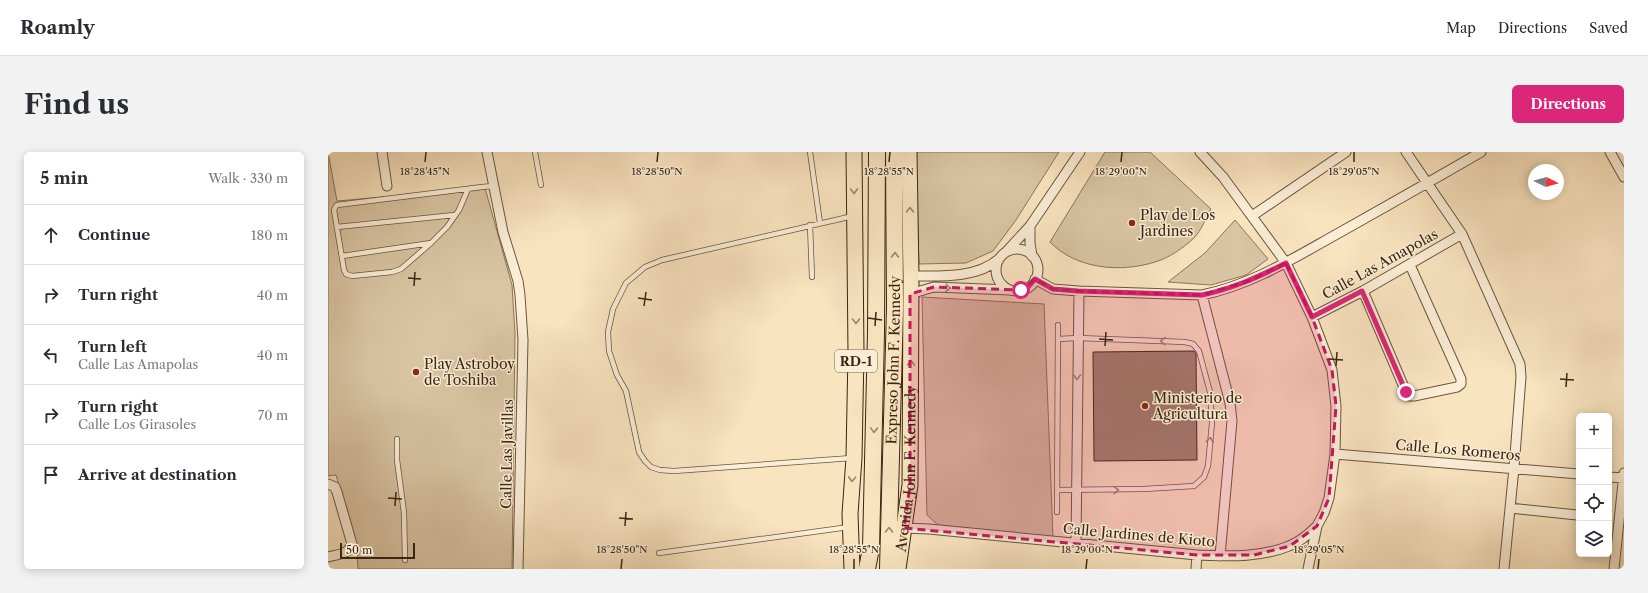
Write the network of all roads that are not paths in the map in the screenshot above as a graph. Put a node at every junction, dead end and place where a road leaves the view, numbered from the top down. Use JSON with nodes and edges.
{"nodes":[{"id":1,"x":382,"y":152,"type":"edge"},
{"id":2,"x":487,"y":152,"type":"edge"},
{"id":3,"x":535,"y":152,"type":"edge"},
{"id":4,"x":810,"y":152,"type":"edge"},
{"id":5,"x":854,"y":152,"type":"edge"},
{"id":6,"x":876,"y":152,"type":"edge"},
{"id":7,"x":894,"y":152,"type":"edge"},
{"id":8,"x":909,"y":152,"type":"edge"},
{"id":9,"x":1080,"y":152,"type":"edge"},
{"id":10,"x":1200,"y":152,"type":"edge"},
{"id":11,"x":1346,"y":152,"type":"edge"},
{"id":12,"x":1406,"y":152,"type":"edge"},
{"id":13,"x":1481,"y":152,"type":"edge"},
{"id":14,"x":1610,"y":152,"type":"edge"},
{"id":15,"x":1624,"y":177,"type":"edge"},
{"id":16,"x":1427,"y":184,"type":"junction"},
{"id":17,"x":541,"y":185,"type":"dead end"},
{"id":18,"x":387,"y":186,"type":"dead end"},
{"id":19,"x":493,"y":186,"type":"junction"},
{"id":20,"x":468,"y":189,"type":"junction"},
{"id":21,"x":456,"y":214,"type":"junction"},
{"id":22,"x":854,"y":215,"type":"junction"},
{"id":23,"x":1252,"y":216,"type":"junction"},
{"id":24,"x":820,"y":223,"type":"junction"},
{"id":25,"x":810,"y":225,"type":"junction"},
{"id":26,"x":1030,"y":226,"type":"junction"},
{"id":27,"x":337,"y":227,"type":"junction"},
{"id":28,"x":1462,"y":234,"type":"junction"},
{"id":29,"x":431,"y":244,"type":"junction"},
{"id":30,"x":342,"y":256,"type":"junction"},
{"id":31,"x":1002,"y":256,"type":"junction"},
{"id":32,"x":1032,"y":256,"type":"junction"},
{"id":33,"x":1286,"y":263,"type":"junction"},
{"id":34,"x":1410,"y":265,"type":"junction"},
{"id":35,"x":911,"y":276,"type":"junction"},
{"id":36,"x":812,"y":277,"type":"dead end"},
{"id":37,"x":1035,"y":279,"type":"junction"},
{"id":38,"x":1015,"y":290,"type":"junction"},
{"id":39,"x":1078,"y":291,"type":"junction"},
{"id":40,"x":1362,"y":291,"type":"junction"},
{"id":41,"x":910,"y":294,"type":"junction"},
{"id":42,"x":1202,"y":295,"type":"junction"},
{"id":43,"x":1312,"y":317,"type":"junction"},
{"id":44,"x":1058,"y":325,"type":"dead end"},
{"id":45,"x":1078,"y":338,"type":"junction"},
{"id":46,"x":1058,"y":339,"type":"junction"},
{"id":47,"x":397,"y":439,"type":"dead end"},
{"id":48,"x":1335,"y":454,"type":"junction"},
{"id":49,"x":854,"y":458,"type":"junction"},
{"id":50,"x":1514,"y":468,"type":"junction"},
{"id":51,"x":1624,"y":473,"type":"edge"},
{"id":52,"x":1576,"y":474,"type":"edge"},
{"id":53,"x":1612,"y":477,"type":"edge"},
{"id":54,"x":1624,"y":478,"type":"edge"},
{"id":55,"x":328,"y":484,"type":"edge"},
{"id":56,"x":1057,"y":490,"type":"junction"},
{"id":57,"x":1077,"y":491,"type":"junction"},
{"id":58,"x":1510,"y":508,"type":"junction"},
{"id":59,"x":1057,"y":512,"type":"dead end"},
{"id":60,"x":1576,"y":516,"type":"edge"},
{"id":61,"x":1317,"y":526,"type":"junction"},
{"id":62,"x":851,"y":527,"type":"junction"},
{"id":63,"x":904,"y":528,"type":"junction"},
{"id":64,"x":1076,"y":544,"type":"junction"},
{"id":65,"x":659,"y":553,"type":"dead end"},
{"id":66,"x":1197,"y":556,"type":"junction"},
{"id":67,"x":1220,"y":556,"type":"junction"},
{"id":68,"x":328,"y":557,"type":"edge"},
{"id":69,"x":405,"y":560,"type":"dead end"},
{"id":70,"x":518,"y":569,"type":"edge"},
{"id":71,"x":852,"y":569,"type":"edge"},
{"id":72,"x":867,"y":569,"type":"edge"},
{"id":73,"x":888,"y":569,"type":"edge"},
{"id":74,"x":898,"y":569,"type":"edge"},
{"id":75,"x":1196,"y":569,"type":"edge"},
{"id":76,"x":1308,"y":569,"type":"edge"},
{"id":77,"x":1504,"y":569,"type":"edge"},
{"id":78,"x":1614,"y":569,"type":"edge"}],
"edges":[{"from":1,"to":18,"type":"street"},
{"from":2,"to":19,"type":"street","name":"Calle Las Javillas"},
{"from":3,"to":17,"type":"lane"},
{"from":4,"to":24,"type":"lane"},
{"from":5,"to":22,"type":"main road","number":"RD-1","one_way":true},
{"from":6,"to":72,"type":"highway","name":"Expreso John F. Kennedy","number":"RD-1","one_way":true},
{"from":73,"to":7,"type":"highway","name":"Expreso John F. Kennedy","number":"RD-1","one_way":true},
{"from":35,"to":8,"type":"main road","name":"Avenida John F. Kennedy","one_way":true},
{"from":9,"to":26,"type":"street"},
{"from":10,"to":23,"type":"street"},
{"from":11,"to":23,"type":"street"},
{"from":12,"to":16,"type":"street"},
{"from":13,"to":16,"type":"street"},
{"from":14,"to":15,"type":"street"},
{"from":16,"to":28,"type":"street"},
{"from":16,"to":33,"type":"street"},
{"from":19,"to":20,"type":"lane"},
{"from":19,"to":70,"type":"street","name":"Calle Las Javillas"},
{"from":20,"to":21,"type":"lane"},
{"from":20,"to":27,"type":"lane"},
{"from":21,"to":27,"type":"lane"},
{"from":21,"to":29,"type":"lane"},
{"from":22,"to":24,"type":"lane"},
{"from":22,"to":49,"type":"main road","number":"RD-1","one_way":true},
{"from":23,"to":33,"type":"street"},
{"from":24,"to":25,"type":"lane"},
{"from":25,"to":36,"type":"lane"},
{"from":25,"to":49,"type":"lane"},
{"from":26,"to":31,"type":"street"},
{"from":26,"to":32,"type":"street"},
{"from":27,"to":30,"type":"lane"},
{"from":28,"to":34,"type":"street","name":"Calle Las Amapolas"},
{"from":28,"to":50,"type":"street"},
{"from":29,"to":30,"type":"lane"},
{"from":29,"to":30,"type":"lane"},
{"from":31,"to":32,"type":"street"},
{"from":31,"to":35,"type":"street"},
{"from":31,"to":38,"type":"street"},
{"from":32,"to":37,"type":"street"},
{"from":33,"to":42,"type":"street"},
{"from":33,"to":43,"type":"street"},
{"from":34,"to":40,"type":"street","name":"Calle Las Amapolas"},
{"from":34,"to":40,"type":"street"},
{"from":35,"to":41,"type":"main road","name":"Avenida John F. Kennedy"},
{"from":37,"to":38,"type":"street"},
{"from":37,"to":39,"type":"street"},
{"from":41,"to":38,"type":"street","one_way":true},
{"from":39,"to":42,"type":"street"},
{"from":39,"to":45,"type":"street"},
{"from":40,"to":43,"type":"street","name":"Calle Las Amapolas"},
{"from":63,"to":41,"type":"main road","name":"Avenida John F. Kennedy","one_way":true},
{"from":42,"to":67,"type":"street"},
{"from":43,"to":48,"type":"street"},
{"from":44,"to":46,"type":"lane"},
{"from":45,"to":46,"type":"lane"},
{"from":45,"to":57,"type":"street","one_way":true},
{"from":57,"to":45,"type":"lane","one_way":true},
{"from":46,"to":56,"type":"lane"},
{"from":47,"to":69,"type":"lane"},
{"from":48,"to":50,"type":"street","name":"Calle Los Romeros"},
{"from":48,"to":61,"type":"street"},
{"from":49,"to":62,"type":"main road","number":"RD-1","one_way":true},
{"from":50,"to":52,"type":"street","name":"Calle Los Romeros"},
{"from":50,"to":58,"type":"street"},
{"from":51,"to":54,"type":"street"},
{"from":53,"to":54,"type":"street"},
{"from":54,"to":78,"type":"street"},
{"from":55,"to":68,"type":"street"},
{"from":56,"to":57,"type":"lane"},
{"from":56,"to":59,"type":"lane"},
{"from":57,"to":64,"type":"street"},
{"from":58,"to":60,"type":"street"},
{"from":58,"to":77,"type":"street"},
{"from":61,"to":67,"type":"street","name":"Calle Jardines de Kioto"},
{"from":61,"to":76,"type":"street"},
{"from":62,"to":65,"type":"lane"},
{"from":62,"to":71,"type":"main road","number":"RD-1"},
{"from":63,"to":64,"type":"street","name":"Calle Jardines de Kioto"},
{"from":63,"to":74,"type":"main road","name":"Avenida John F. Kennedy"},
{"from":64,"to":66,"type":"street","name":"Calle Jardines de Kioto"},
{"from":66,"to":67,"type":"street","name":"Calle Jardines de Kioto"},
{"from":66,"to":75,"type":"street"}]}
